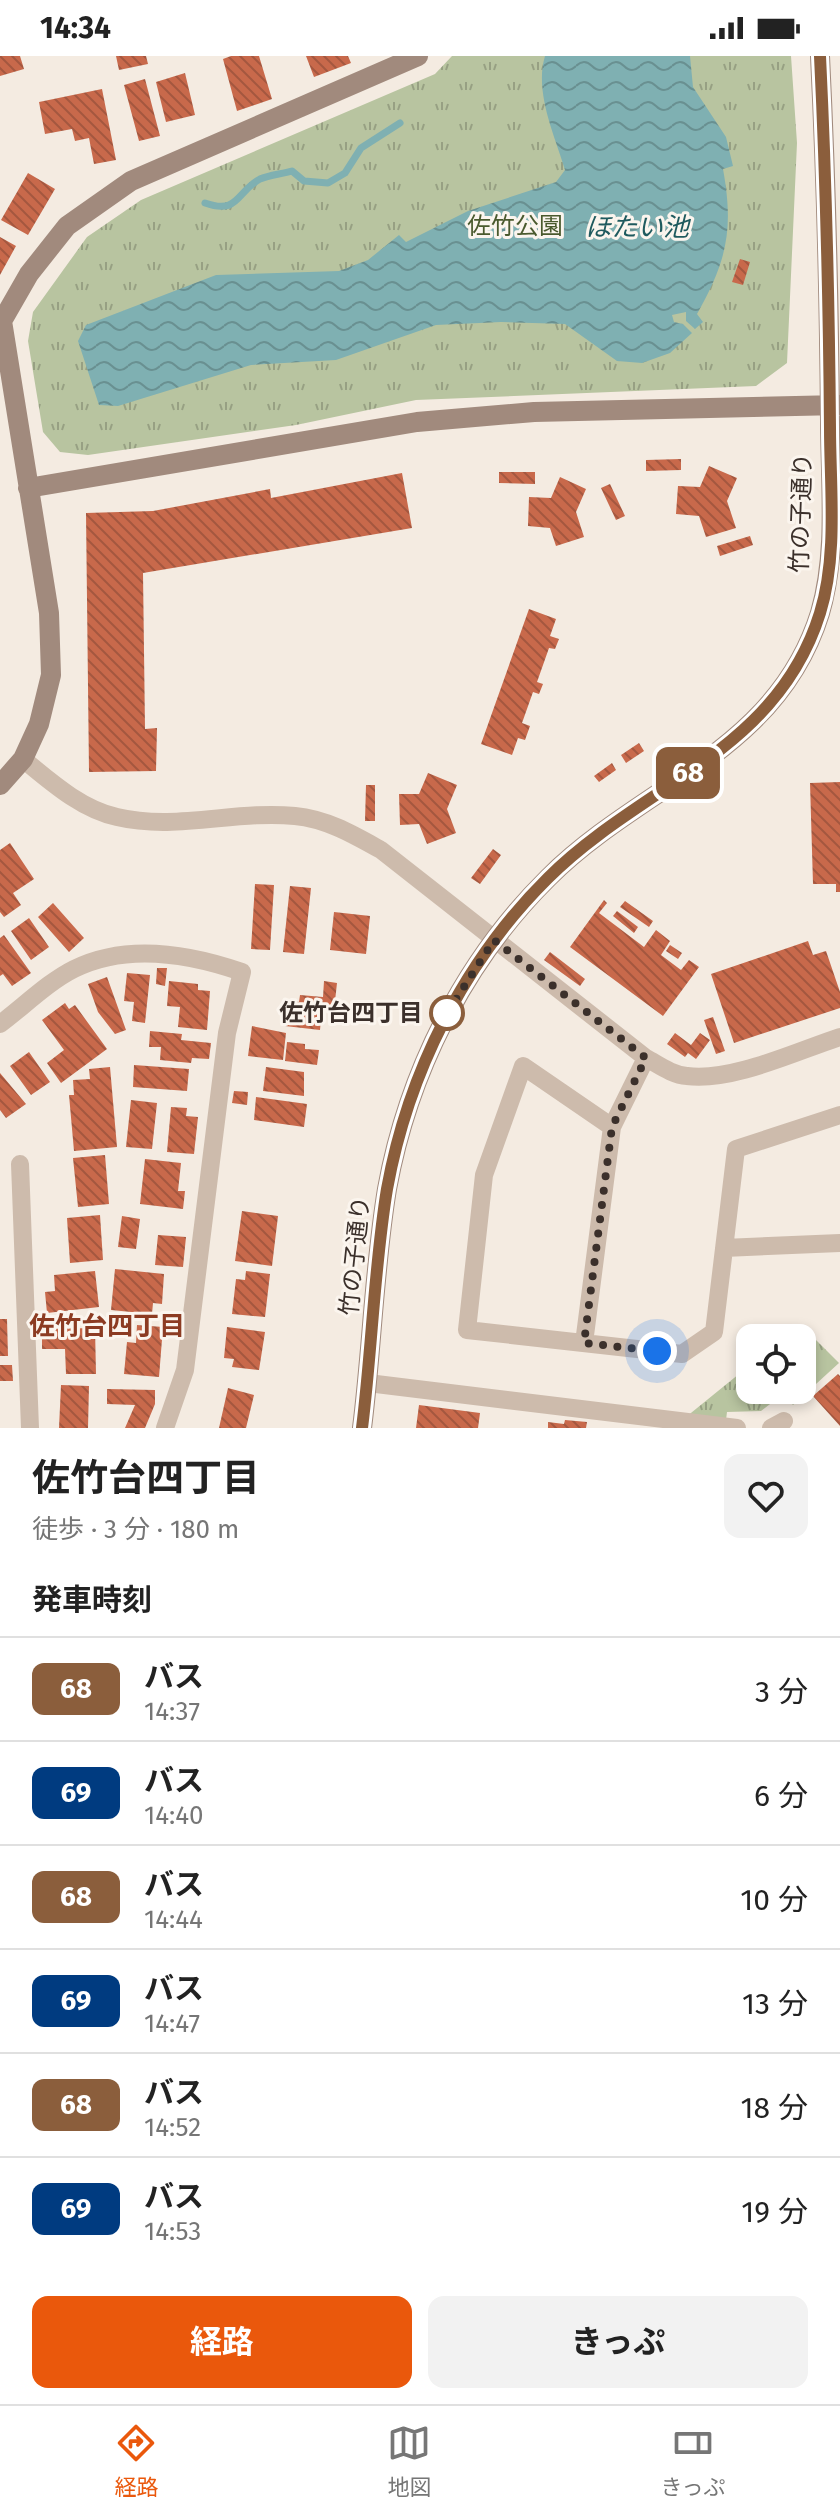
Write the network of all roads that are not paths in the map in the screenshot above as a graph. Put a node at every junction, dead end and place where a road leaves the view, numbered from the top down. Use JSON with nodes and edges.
{"nodes":[{"id":1,"x":418,"y":56,"type":"edge"},
{"id":2,"x":820,"y":56,"type":"edge"},
{"id":3,"x":1,"y":321,"type":"edge"},
{"id":4,"x":835,"y":405,"type":"edge"},
{"id":5,"x":28,"y":488,"type":"junction"},
{"id":6,"x":23,"y":759,"type":"junction"},
{"id":7,"x":0,"y":785,"type":"edge"},
{"id":8,"x":494,"y":940,"type":"junction"},
{"id":9,"x":0,"y":1024,"type":"edge"},
{"id":10,"x":840,"y":1037,"type":"edge"},
{"id":11,"x":646,"y":1058,"type":"junction"},
{"id":12,"x":840,"y":1115,"type":"edge"},
{"id":13,"x":612,"y":1127,"type":"junction"},
{"id":14,"x":20,"y":1164,"type":"dead end"},
{"id":15,"x":840,"y":1243,"type":"edge"},
{"id":16,"x":724,"y":1248,"type":"junction"},
{"id":17,"x":584,"y":1343,"type":"junction"},
{"id":18,"x":368,"y":1383,"type":"junction"},
{"id":19,"x":30,"y":1428,"type":"edge"},
{"id":20,"x":165,"y":1428,"type":"edge"},
{"id":21,"x":362,"y":1428,"type":"edge"},
{"id":22,"x":737,"y":1428,"type":"edge"}],
"edges":[{"from":1,"to":3,"type":"street"},
{"from":2,"to":4,"type":"street","name":"竹の子通り"},
{"from":3,"to":5,"type":"street"},
{"from":4,"to":5,"type":"street"},
{"from":4,"to":8,"type":"street","name":"竹の子通り"},
{"from":5,"to":6,"type":"street"},
{"from":6,"to":7,"type":"street"},
{"from":6,"to":8,"type":"street"},
{"from":8,"to":11,"type":"street"},
{"from":8,"to":18,"type":"street","name":"竹の子通り"},
{"from":9,"to":20,"type":"street"},
{"from":10,"to":11,"type":"street"},
{"from":11,"to":13,"type":"street"},
{"from":12,"to":16,"type":"street"},
{"from":13,"to":17,"type":"street"},
{"from":13,"to":17,"type":"street"},
{"from":14,"to":19,"type":"street"},
{"from":15,"to":16,"type":"street"},
{"from":16,"to":17,"type":"street"},
{"from":18,"to":21,"type":"street","name":"竹の子通り"},
{"from":18,"to":22,"type":"street"}]}
